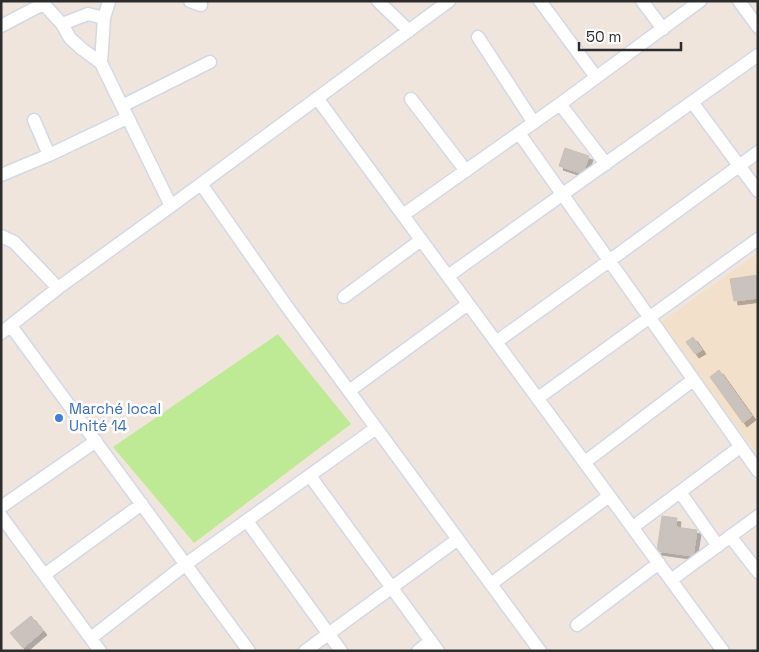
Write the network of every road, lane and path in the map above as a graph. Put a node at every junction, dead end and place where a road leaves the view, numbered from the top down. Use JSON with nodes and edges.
{"nodes":[{"id":1,"x":109,"y":1,"type":"edge"},
{"id":2,"x":378,"y":1,"type":"edge"},
{"id":3,"x":449,"y":1,"type":"edge"},
{"id":4,"x":540,"y":1,"type":"edge"},
{"id":5,"x":642,"y":1,"type":"edge"},
{"id":6,"x":700,"y":1,"type":"edge"},
{"id":7,"x":739,"y":1,"type":"edge"},
{"id":8,"x":42,"y":3,"type":"edge"},
{"id":9,"x":104,"y":18,"type":"junction"},
{"id":10,"x":62,"y":24,"type":"junction"},
{"id":11,"x":1,"y":26,"type":"edge"},
{"id":12,"x":758,"y":27,"type":"edge"},
{"id":13,"x":663,"y":29,"type":"junction"},
{"id":14,"x":409,"y":31,"type":"junction"},
{"id":15,"x":478,"y":37,"type":"dead end"},
{"id":16,"x":758,"y":55,"type":"edge"},
{"id":17,"x":210,"y":62,"type":"dead end"},
{"id":18,"x":101,"y":64,"type":"junction"},
{"id":19,"x":596,"y":77,"type":"junction"},
{"id":20,"x":317,"y":98,"type":"junction"},
{"id":21,"x":411,"y":99,"type":"dead end"},
{"id":22,"x":692,"y":102,"type":"junction"},
{"id":23,"x":560,"y":104,"type":"junction"},
{"id":24,"x":125,"y":112,"type":"junction"},
{"id":25,"x":34,"y":120,"type":"dead end"},
{"id":26,"x":534,"y":122,"type":"junction"},
{"id":27,"x":519,"y":133,"type":"junction"},
{"id":28,"x":758,"y":152,"type":"edge"},
{"id":29,"x":49,"y":155,"type":"junction"},
{"id":30,"x":606,"y":164,"type":"junction"},
{"id":31,"x":739,"y":166,"type":"junction"},
{"id":32,"x":466,"y":171,"type":"junction"},
{"id":33,"x":1,"y":175,"type":"edge"},
{"id":34,"x":201,"y":184,"type":"junction"},
{"id":35,"x":758,"y":191,"type":"edge"},
{"id":36,"x":562,"y":195,"type":"junction"},
{"id":37,"x":171,"y":206,"type":"junction"},
{"id":38,"x":403,"y":215,"type":"junction"},
{"id":39,"x":1,"y":236,"type":"edge"},
{"id":40,"x":758,"y":239,"type":"edge"},
{"id":41,"x":421,"y":240,"type":"junction"},
{"id":42,"x":609,"y":261,"type":"junction"},
{"id":43,"x":448,"y":276,"type":"junction"},
{"id":44,"x":58,"y":288,"type":"junction"},
{"id":45,"x":344,"y":297,"type":"dead end"},
{"id":46,"x":468,"y":304,"type":"junction"},
{"id":47,"x":649,"y":318,"type":"junction"},
{"id":48,"x":6,"y":330,"type":"edge"},
{"id":49,"x":496,"y":342,"type":"junction"},
{"id":50,"x":693,"y":380,"type":"junction"},
{"id":51,"x":349,"y":391,"type":"junction"},
{"id":52,"x":538,"y":398,"type":"junction"},
{"id":53,"x":376,"y":428,"type":"junction"},
{"id":54,"x":96,"y":441,"type":"junction"},
{"id":55,"x":740,"y":447,"type":"junction"},
{"id":56,"x":585,"y":462,"type":"junction"},
{"id":57,"x":758,"y":471,"type":"edge"},
{"id":58,"x":310,"y":476,"type":"junction"},
{"id":59,"x":680,"y":492,"type":"junction"},
{"id":60,"x":610,"y":496,"type":"junction"},
{"id":61,"x":142,"y":504,"type":"junction"},
{"id":62,"x":1,"y":507,"type":"edge"},
{"id":63,"x":1,"y":516,"type":"edge"},
{"id":64,"x":758,"y":516,"type":"edge"},
{"id":65,"x":246,"y":521,"type":"junction"},
{"id":66,"x":632,"y":527,"type":"junction"},
{"id":67,"x":730,"y":536,"type":"junction"},
{"id":68,"x":458,"y":539,"type":"junction"},
{"id":69,"x":718,"y":546,"type":"junction"},
{"id":70,"x":658,"y":563,"type":"junction"},
{"id":71,"x":186,"y":564,"type":"junction"},
{"id":72,"x":758,"y":572,"type":"edge"},
{"id":73,"x":44,"y":575,"type":"junction"},
{"id":74,"x":671,"y":580,"type":"junction"},
{"id":75,"x":491,"y":584,"type":"junction"},
{"id":76,"x":391,"y":587,"type":"junction"},
{"id":77,"x":577,"y":624,"type":"dead end"},
{"id":78,"x":329,"y":634,"type":"junction"},
{"id":79,"x":91,"y":638,"type":"junction"},
{"id":80,"x":434,"y":646,"type":"edge"},
{"id":81,"x":100,"y":651,"type":"edge"},
{"id":82,"x":249,"y":651,"type":"edge"},
{"id":83,"x":305,"y":651,"type":"edge"},
{"id":84,"x":341,"y":651,"type":"edge"},
{"id":85,"x":418,"y":651,"type":"edge"},
{"id":86,"x":540,"y":651,"type":"edge"},
{"id":87,"x":723,"y":651,"type":"edge"}],
"edges":[{"from":1,"to":9,"type":"street"},
{"from":2,"to":14,"type":"street"},
{"from":3,"to":14,"type":"street"},
{"from":4,"to":19,"type":"street"},
{"from":5,"to":13,"type":"street"},
{"from":6,"to":13,"type":"street"},
{"from":7,"to":12,"type":"street"},
{"from":8,"to":10,"type":"street"},
{"from":8,"to":11,"type":"street"},
{"from":9,"to":10,"type":"street"},
{"from":9,"to":18,"type":"street"},
{"from":10,"to":18,"type":"street"},
{"from":13,"to":19,"type":"street"},
{"from":14,"to":20,"type":"street"},
{"from":15,"to":26,"type":"street"},
{"from":16,"to":22,"type":"street"},
{"from":17,"to":24,"type":"street"},
{"from":18,"to":24,"type":"street"},
{"from":19,"to":23,"type":"street"},
{"from":20,"to":34,"type":"street"},
{"from":20,"to":38,"type":"street"},
{"from":21,"to":32,"type":"street"},
{"from":22,"to":30,"type":"street"},
{"from":22,"to":31,"type":"street"},
{"from":23,"to":26,"type":"street"},
{"from":23,"to":30,"type":"street"},
{"from":24,"to":29,"type":"street"},
{"from":24,"to":37,"type":"street"},
{"from":25,"to":29,"type":"street"},
{"from":26,"to":27,"type":"street"},
{"from":27,"to":32,"type":"street"},
{"from":27,"to":36,"type":"street"},
{"from":28,"to":31,"type":"street"},
{"from":29,"to":33,"type":"street"},
{"from":30,"to":36,"type":"street"},
{"from":31,"to":35,"type":"street"},
{"from":31,"to":42,"type":"street"},
{"from":32,"to":38,"type":"street"},
{"from":34,"to":37,"type":"street"},
{"from":34,"to":51,"type":"street"},
{"from":36,"to":42,"type":"street"},
{"from":36,"to":43,"type":"street"},
{"from":37,"to":44,"type":"street"},
{"from":38,"to":41,"type":"street"},
{"from":39,"to":44,"type":"street"},
{"from":40,"to":47,"type":"street"},
{"from":41,"to":43,"type":"street"},
{"from":41,"to":45,"type":"street"},
{"from":42,"to":47,"type":"street"},
{"from":42,"to":49,"type":"street"},
{"from":43,"to":46,"type":"street"},
{"from":44,"to":48,"type":"street"},
{"from":46,"to":49,"type":"street"},
{"from":46,"to":51,"type":"street"},
{"from":47,"to":50,"type":"street"},
{"from":47,"to":52,"type":"street"},
{"from":48,"to":54,"type":"street"},
{"from":49,"to":52,"type":"street"},
{"from":50,"to":55,"type":"street"},
{"from":50,"to":56,"type":"street"},
{"from":51,"to":53,"type":"street"},
{"from":52,"to":56,"type":"street"},
{"from":53,"to":58,"type":"street"},
{"from":53,"to":68,"type":"street"},
{"from":54,"to":61,"type":"street"},
{"from":54,"to":62,"type":"street"},
{"from":55,"to":57,"type":"street"},
{"from":55,"to":59,"type":"street"},
{"from":56,"to":60,"type":"street"},
{"from":58,"to":65,"type":"street"},
{"from":58,"to":76,"type":"street"},
{"from":59,"to":66,"type":"street"},
{"from":59,"to":69,"type":"street"},
{"from":60,"to":66,"type":"street"},
{"from":60,"to":75,"type":"street"},
{"from":61,"to":71,"type":"street"},
{"from":61,"to":73,"type":"street"},
{"from":63,"to":73,"type":"street"},
{"from":64,"to":67,"type":"street"},
{"from":65,"to":71,"type":"street"},
{"from":65,"to":78,"type":"street"},
{"from":66,"to":70,"type":"street"},
{"from":67,"to":69,"type":"street"},
{"from":67,"to":72,"type":"street"},
{"from":68,"to":75,"type":"street"},
{"from":68,"to":76,"type":"street"},
{"from":69,"to":74,"type":"street"},
{"from":70,"to":74,"type":"street"},
{"from":70,"to":77,"type":"street"},
{"from":71,"to":79,"type":"street"},
{"from":71,"to":82,"type":"street"},
{"from":73,"to":79,"type":"street"},
{"from":74,"to":87,"type":"street"},
{"from":75,"to":86,"type":"street"},
{"from":76,"to":78,"type":"street"},
{"from":76,"to":80,"type":"street"},
{"from":78,"to":83,"type":"street"},
{"from":78,"to":84,"type":"street"},
{"from":79,"to":81,"type":"street"},
{"from":80,"to":85,"type":"street"}]}
